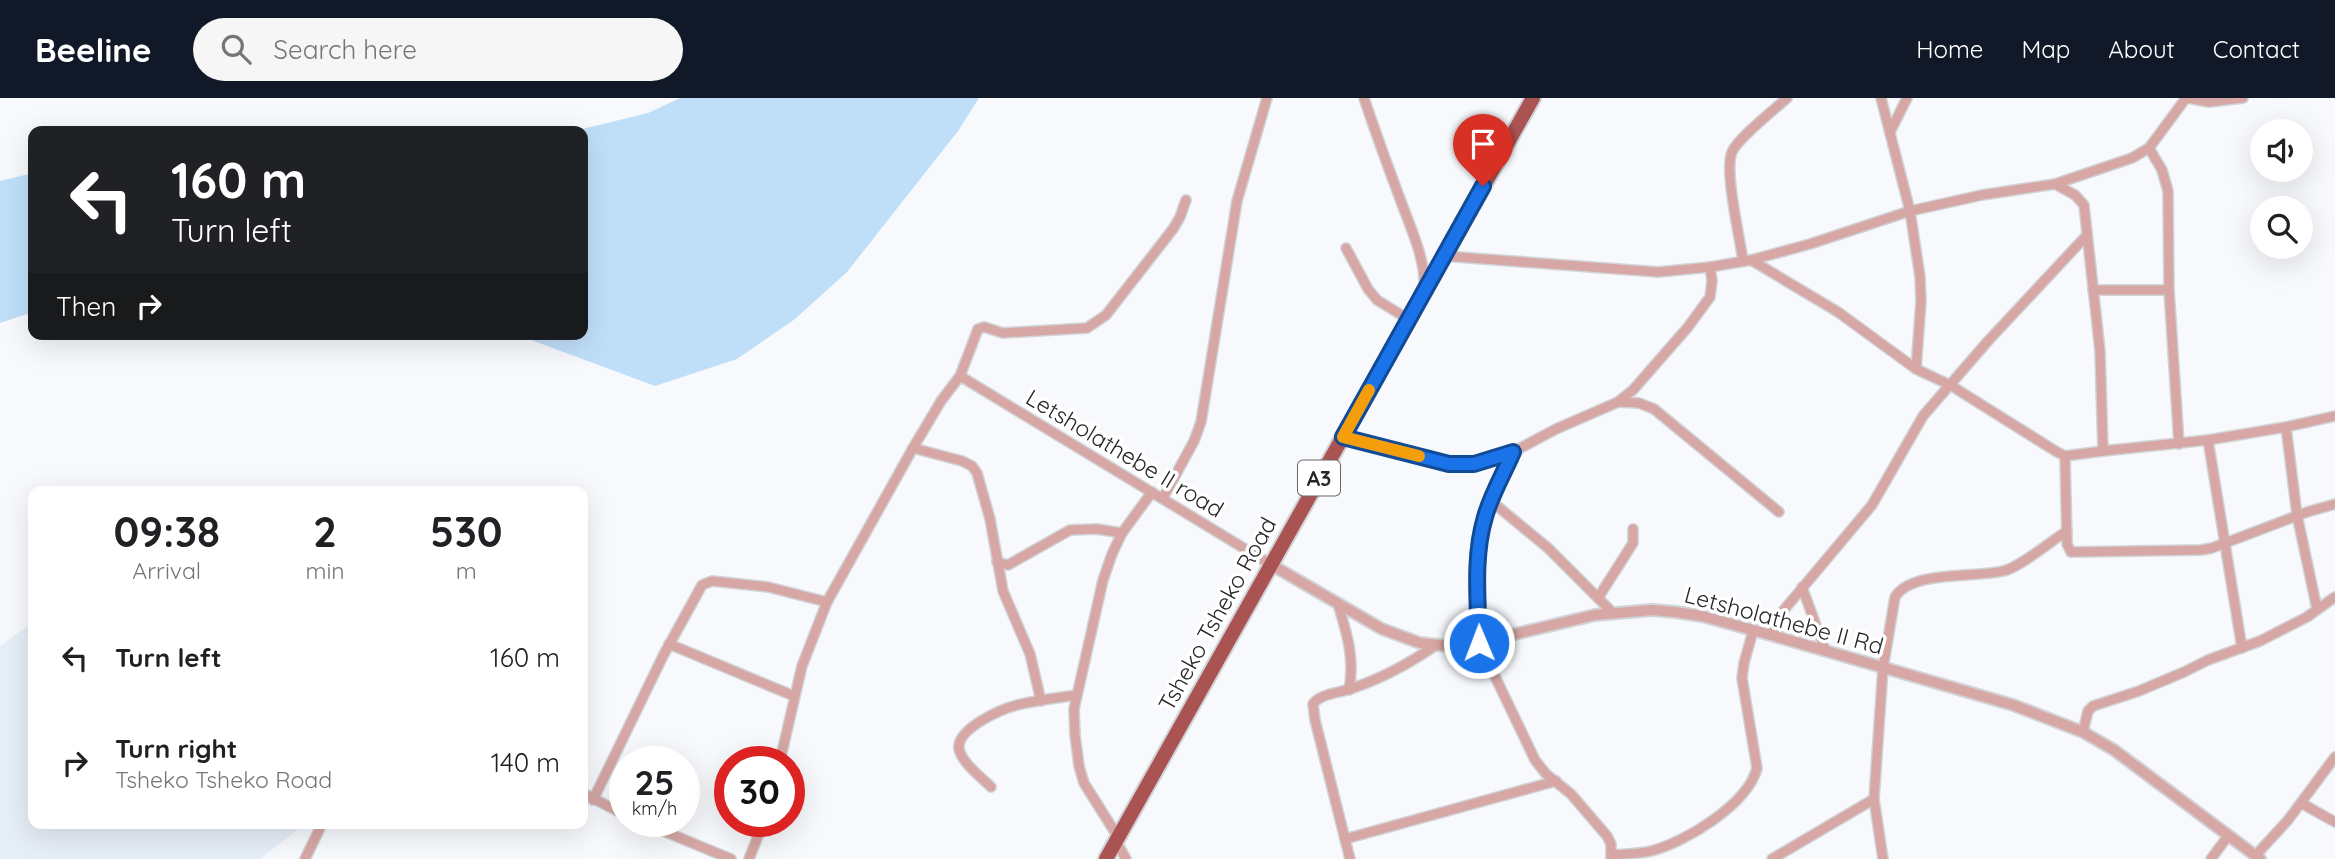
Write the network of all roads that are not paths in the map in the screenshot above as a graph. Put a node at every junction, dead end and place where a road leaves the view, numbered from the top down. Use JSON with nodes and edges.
{"nodes":[{"id":1,"x":1266,"y":98,"type":"edge"},
{"id":2,"x":1364,"y":98,"type":"edge"},
{"id":3,"x":1533,"y":98,"type":"edge"},
{"id":4,"x":1787,"y":98,"type":"edge"},
{"id":5,"x":1881,"y":98,"type":"edge"},
{"id":6,"x":1907,"y":98,"type":"edge"},
{"id":7,"x":2187,"y":98,"type":"edge"},
{"id":8,"x":2243,"y":98,"type":"edge"},
{"id":9,"x":1890,"y":132,"type":"junction"},
{"id":10,"x":2149,"y":148,"type":"junction"},
{"id":11,"x":2055,"y":184,"type":"junction"},
{"id":12,"x":1186,"y":200,"type":"dead end"},
{"id":13,"x":1910,"y":211,"type":"junction"},
{"id":14,"x":2087,"y":235,"type":"junction"},
{"id":15,"x":1346,"y":248,"type":"dead end"},
{"id":16,"x":1444,"y":256,"type":"junction"},
{"id":17,"x":1747,"y":261,"type":"junction"},
{"id":18,"x":1710,"y":267,"type":"junction"},
{"id":19,"x":2093,"y":290,"type":"junction"},
{"id":20,"x":2169,"y":290,"type":"junction"},
{"id":21,"x":1424,"y":291,"type":"junction"},
{"id":22,"x":1408,"y":319,"type":"junction"},
{"id":23,"x":1916,"y":369,"type":"junction"},
{"id":24,"x":960,"y":376,"type":"junction"},
{"id":25,"x":1950,"y":385,"type":"junction"},
{"id":26,"x":1618,"y":402,"type":"junction"},
{"id":27,"x":2335,"y":416,"type":"edge"},
{"id":28,"x":2286,"y":427,"type":"junction"},
{"id":29,"x":1343,"y":437,"type":"junction"},
{"id":30,"x":2208,"y":440,"type":"junction"},
{"id":31,"x":2179,"y":444,"type":"junction"},
{"id":32,"x":913,"y":448,"type":"junction"},
{"id":33,"x":2103,"y":451,"type":"junction"},
{"id":34,"x":1513,"y":452,"type":"junction"},
{"id":35,"x":2065,"y":456,"type":"junction"},
{"id":36,"x":1152,"y":492,"type":"junction"},
{"id":37,"x":1163,"y":498,"type":"junction"},
{"id":38,"x":1491,"y":501,"type":"junction"},
{"id":39,"x":2335,"y":504,"type":"edge"},
{"id":40,"x":1779,"y":512,"type":"dead end"},
{"id":41,"x":2297,"y":515,"type":"junction"},
{"id":42,"x":1633,"y":529,"type":"dead end"},
{"id":43,"x":2067,"y":531,"type":"junction"},
{"id":44,"x":1122,"y":533,"type":"junction"},
{"id":45,"x":2225,"y":543,"type":"junction"},
{"id":46,"x":997,"y":562,"type":"junction"},
{"id":47,"x":1270,"y":564,"type":"junction"},
{"id":48,"x":1802,"y":587,"type":"junction"},
{"id":49,"x":2335,"y":597,"type":"edge"},
{"id":50,"x":1598,"y":598,"type":"junction"},
{"id":51,"x":827,"y":602,"type":"junction"},
{"id":52,"x":1338,"y":604,"type":"junction"},
{"id":53,"x":2317,"y":609,"type":"junction"},
{"id":54,"x":1613,"y":613,"type":"junction"},
{"id":55,"x":1753,"y":631,"type":"junction"},
{"id":56,"x":1771,"y":635,"type":"junction"},
{"id":57,"x":1479,"y":643,"type":"junction"},
{"id":58,"x":669,"y":645,"type":"junction"},
{"id":59,"x":1436,"y":645,"type":"junction"},
{"id":60,"x":2242,"y":648,"type":"junction"},
{"id":61,"x":1825,"y":650,"type":"junction"},
{"id":62,"x":1883,"y":668,"type":"junction"},
{"id":63,"x":1349,"y":690,"type":"junction"},
{"id":64,"x":1077,"y":695,"type":"junction"},
{"id":65,"x":794,"y":696,"type":"junction"},
{"id":66,"x":1041,"y":701,"type":"junction"},
{"id":67,"x":2083,"y":732,"type":"junction"},
{"id":68,"x":783,"y":746,"type":"edge"},
{"id":69,"x":2335,"y":757,"type":"edge"},
{"id":70,"x":1556,"y":781,"type":"junction"},
{"id":71,"x":991,"y":787,"type":"dead end"},
{"id":72,"x":588,"y":796,"type":"edge"},
{"id":73,"x":1874,"y":799,"type":"junction"},
{"id":74,"x":593,"y":800,"type":"junction"},
{"id":75,"x":2301,"y":803,"type":"junction"},
{"id":76,"x":609,"y":808,"type":"edge"},
{"id":77,"x":2335,"y":822,"type":"edge"},
{"id":78,"x":320,"y":829,"type":"edge"},
{"id":79,"x":2228,"y":836,"type":"junction"},
{"id":80,"x":678,"y":837,"type":"edge"},
{"id":81,"x":758,"y":837,"type":"edge"},
{"id":82,"x":1117,"y":839,"type":"junction"},
{"id":83,"x":1345,"y":839,"type":"junction"},
{"id":84,"x":1654,"y":855,"type":"edge"},
{"id":85,"x":1612,"y":857,"type":"edge"},
{"id":86,"x":2257,"y":857,"type":"edge"},
{"id":87,"x":305,"y":859,"type":"edge"},
{"id":88,"x":731,"y":859,"type":"edge"},
{"id":89,"x":749,"y":859,"type":"edge"},
{"id":90,"x":1106,"y":859,"type":"edge"},
{"id":91,"x":1126,"y":859,"type":"edge"},
{"id":92,"x":1350,"y":859,"type":"edge"},
{"id":93,"x":1772,"y":859,"type":"edge"},
{"id":94,"x":1883,"y":859,"type":"edge"},
{"id":95,"x":2211,"y":859,"type":"edge"}],
"edges":[{"from":1,"to":37,"type":"street"},
{"from":2,"to":21,"type":"street"},
{"from":3,"to":16,"type":"highway","name":"Tsheko Tsheko Road","number":"A3"},
{"from":4,"to":17,"type":"street"},
{"from":5,"to":9,"type":"street"},
{"from":6,"to":9,"type":"street"},
{"from":7,"to":8,"type":"street"},
{"from":7,"to":10,"type":"street"},
{"from":9,"to":13,"type":"street"},
{"from":10,"to":11,"type":"street"},
{"from":10,"to":20,"type":"street"},
{"from":11,"to":13,"type":"street"},
{"from":11,"to":14,"type":"street"},
{"from":12,"to":24,"type":"street"},
{"from":13,"to":17,"type":"street"},
{"from":13,"to":23,"type":"street"},
{"from":14,"to":19,"type":"street"},
{"from":14,"to":25,"type":"street"},
{"from":15,"to":22,"type":"street"},
{"from":16,"to":18,"type":"street"},
{"from":16,"to":21,"type":"highway","name":"Tsheko Tsheko Road","number":"A3"},
{"from":17,"to":18,"type":"street"},
{"from":17,"to":23,"type":"street"},
{"from":18,"to":26,"type":"street"},
{"from":19,"to":20,"type":"street"},
{"from":19,"to":33,"type":"street"},
{"from":20,"to":31,"type":"street"},
{"from":21,"to":22,"type":"highway","name":"Tsheko Tsheko Road","number":"A3"},
{"from":22,"to":29,"type":"highway","name":"Tsheko Tsheko Road","number":"A3"},
{"from":23,"to":25,"type":"street"},
{"from":24,"to":32,"type":"street"},
{"from":24,"to":36,"type":"street","name":"Letsholathebe II road"},
{"from":25,"to":35,"type":"street"},
{"from":25,"to":48,"type":"street"},
{"from":26,"to":34,"type":"street"},
{"from":26,"to":40,"type":"street"},
{"from":27,"to":28,"type":"street"},
{"from":28,"to":30,"type":"street"},
{"from":28,"to":41,"type":"street"},
{"from":29,"to":34,"type":"street"},
{"from":29,"to":47,"type":"highway","name":"Tsheko Tsheko Road","number":"A3"},
{"from":30,"to":31,"type":"street"},
{"from":30,"to":45,"type":"street"},
{"from":31,"to":33,"type":"street"},
{"from":32,"to":46,"type":"street"},
{"from":32,"to":51,"type":"street"},
{"from":33,"to":35,"type":"street"},
{"from":34,"to":38,"type":"street"},
{"from":35,"to":43,"type":"street"},
{"from":36,"to":37,"type":"street","name":"Letsholathebe II road"},
{"from":36,"to":44,"type":"street"},
{"from":37,"to":47,"type":"street","name":"Letsholathebe II road"},
{"from":38,"to":50,"type":"street"},
{"from":38,"to":57,"type":"street"},
{"from":39,"to":41,"type":"street"},
{"from":41,"to":45,"type":"street"},
{"from":41,"to":53,"type":"street"},
{"from":42,"to":50,"type":"street"},
{"from":43,"to":45,"type":"street"},
{"from":43,"to":62,"type":"street"},
{"from":44,"to":46,"type":"street"},
{"from":44,"to":64,"type":"street"},
{"from":45,"to":60,"type":"street"},
{"from":46,"to":66,"type":"street"},
{"from":47,"to":52,"type":"street","name":"Letsholathebe II Rd"},
{"from":47,"to":82,"type":"highway","name":"Tsheko Tsheko Road","number":"A3"},
{"from":48,"to":56,"type":"street"},
{"from":48,"to":61,"type":"street"},
{"from":49,"to":53,"type":"street"},
{"from":50,"to":54,"type":"street"},
{"from":51,"to":58,"type":"street"},
{"from":51,"to":65,"type":"street"},
{"from":52,"to":59,"type":"street","name":"Letsholathebe II Rd"},
{"from":52,"to":63,"type":"street"},
{"from":53,"to":60,"type":"street"},
{"from":54,"to":55,"type":"street","name":"Letsholathebe II Rd"},
{"from":54,"to":57,"type":"street","name":"Letsholathebe II Rd"},
{"from":55,"to":56,"type":"street","name":"Letsholathebe II Rd"},
{"from":55,"to":84,"type":"street"},
{"from":56,"to":61,"type":"street","name":"Letsholathebe II Rd"},
{"from":57,"to":59,"type":"street","name":"Letsholathebe II Rd"},
{"from":57,"to":70,"type":"street"},
{"from":58,"to":65,"type":"street"},
{"from":58,"to":74,"type":"street"},
{"from":59,"to":63,"type":"street"},
{"from":60,"to":67,"type":"street"},
{"from":61,"to":62,"type":"street","name":"Letsholathebe II Rd"},
{"from":62,"to":67,"type":"street","name":"Letsholathebe II Rd"},
{"from":62,"to":73,"type":"street"},
{"from":63,"to":83,"type":"street"},
{"from":64,"to":66,"type":"street"},
{"from":64,"to":82,"type":"street"},
{"from":65,"to":68,"type":"street"},
{"from":66,"to":71,"type":"street"},
{"from":67,"to":79,"type":"street","name":"Letsholathebe II Rd"},
{"from":69,"to":75,"type":"street"},
{"from":70,"to":83,"type":"street"},
{"from":70,"to":85,"type":"street"},
{"from":72,"to":74,"type":"street"},
{"from":73,"to":93,"type":"street"},
{"from":73,"to":94,"type":"street"},
{"from":74,"to":76,"type":"street"},
{"from":75,"to":77,"type":"street"},
{"from":75,"to":86,"type":"street"},
{"from":78,"to":87,"type":"street"},
{"from":79,"to":86,"type":"street","name":"Letsholathebe II Rd"},
{"from":79,"to":95,"type":"street"},
{"from":80,"to":88,"type":"street"},
{"from":81,"to":89,"type":"street"},
{"from":82,"to":90,"type":"highway","name":"Tsheko Tsheko Road","number":"A3"},
{"from":82,"to":91,"type":"street"},
{"from":83,"to":92,"type":"street"},
{"from":84,"to":85,"type":"street"}]}
